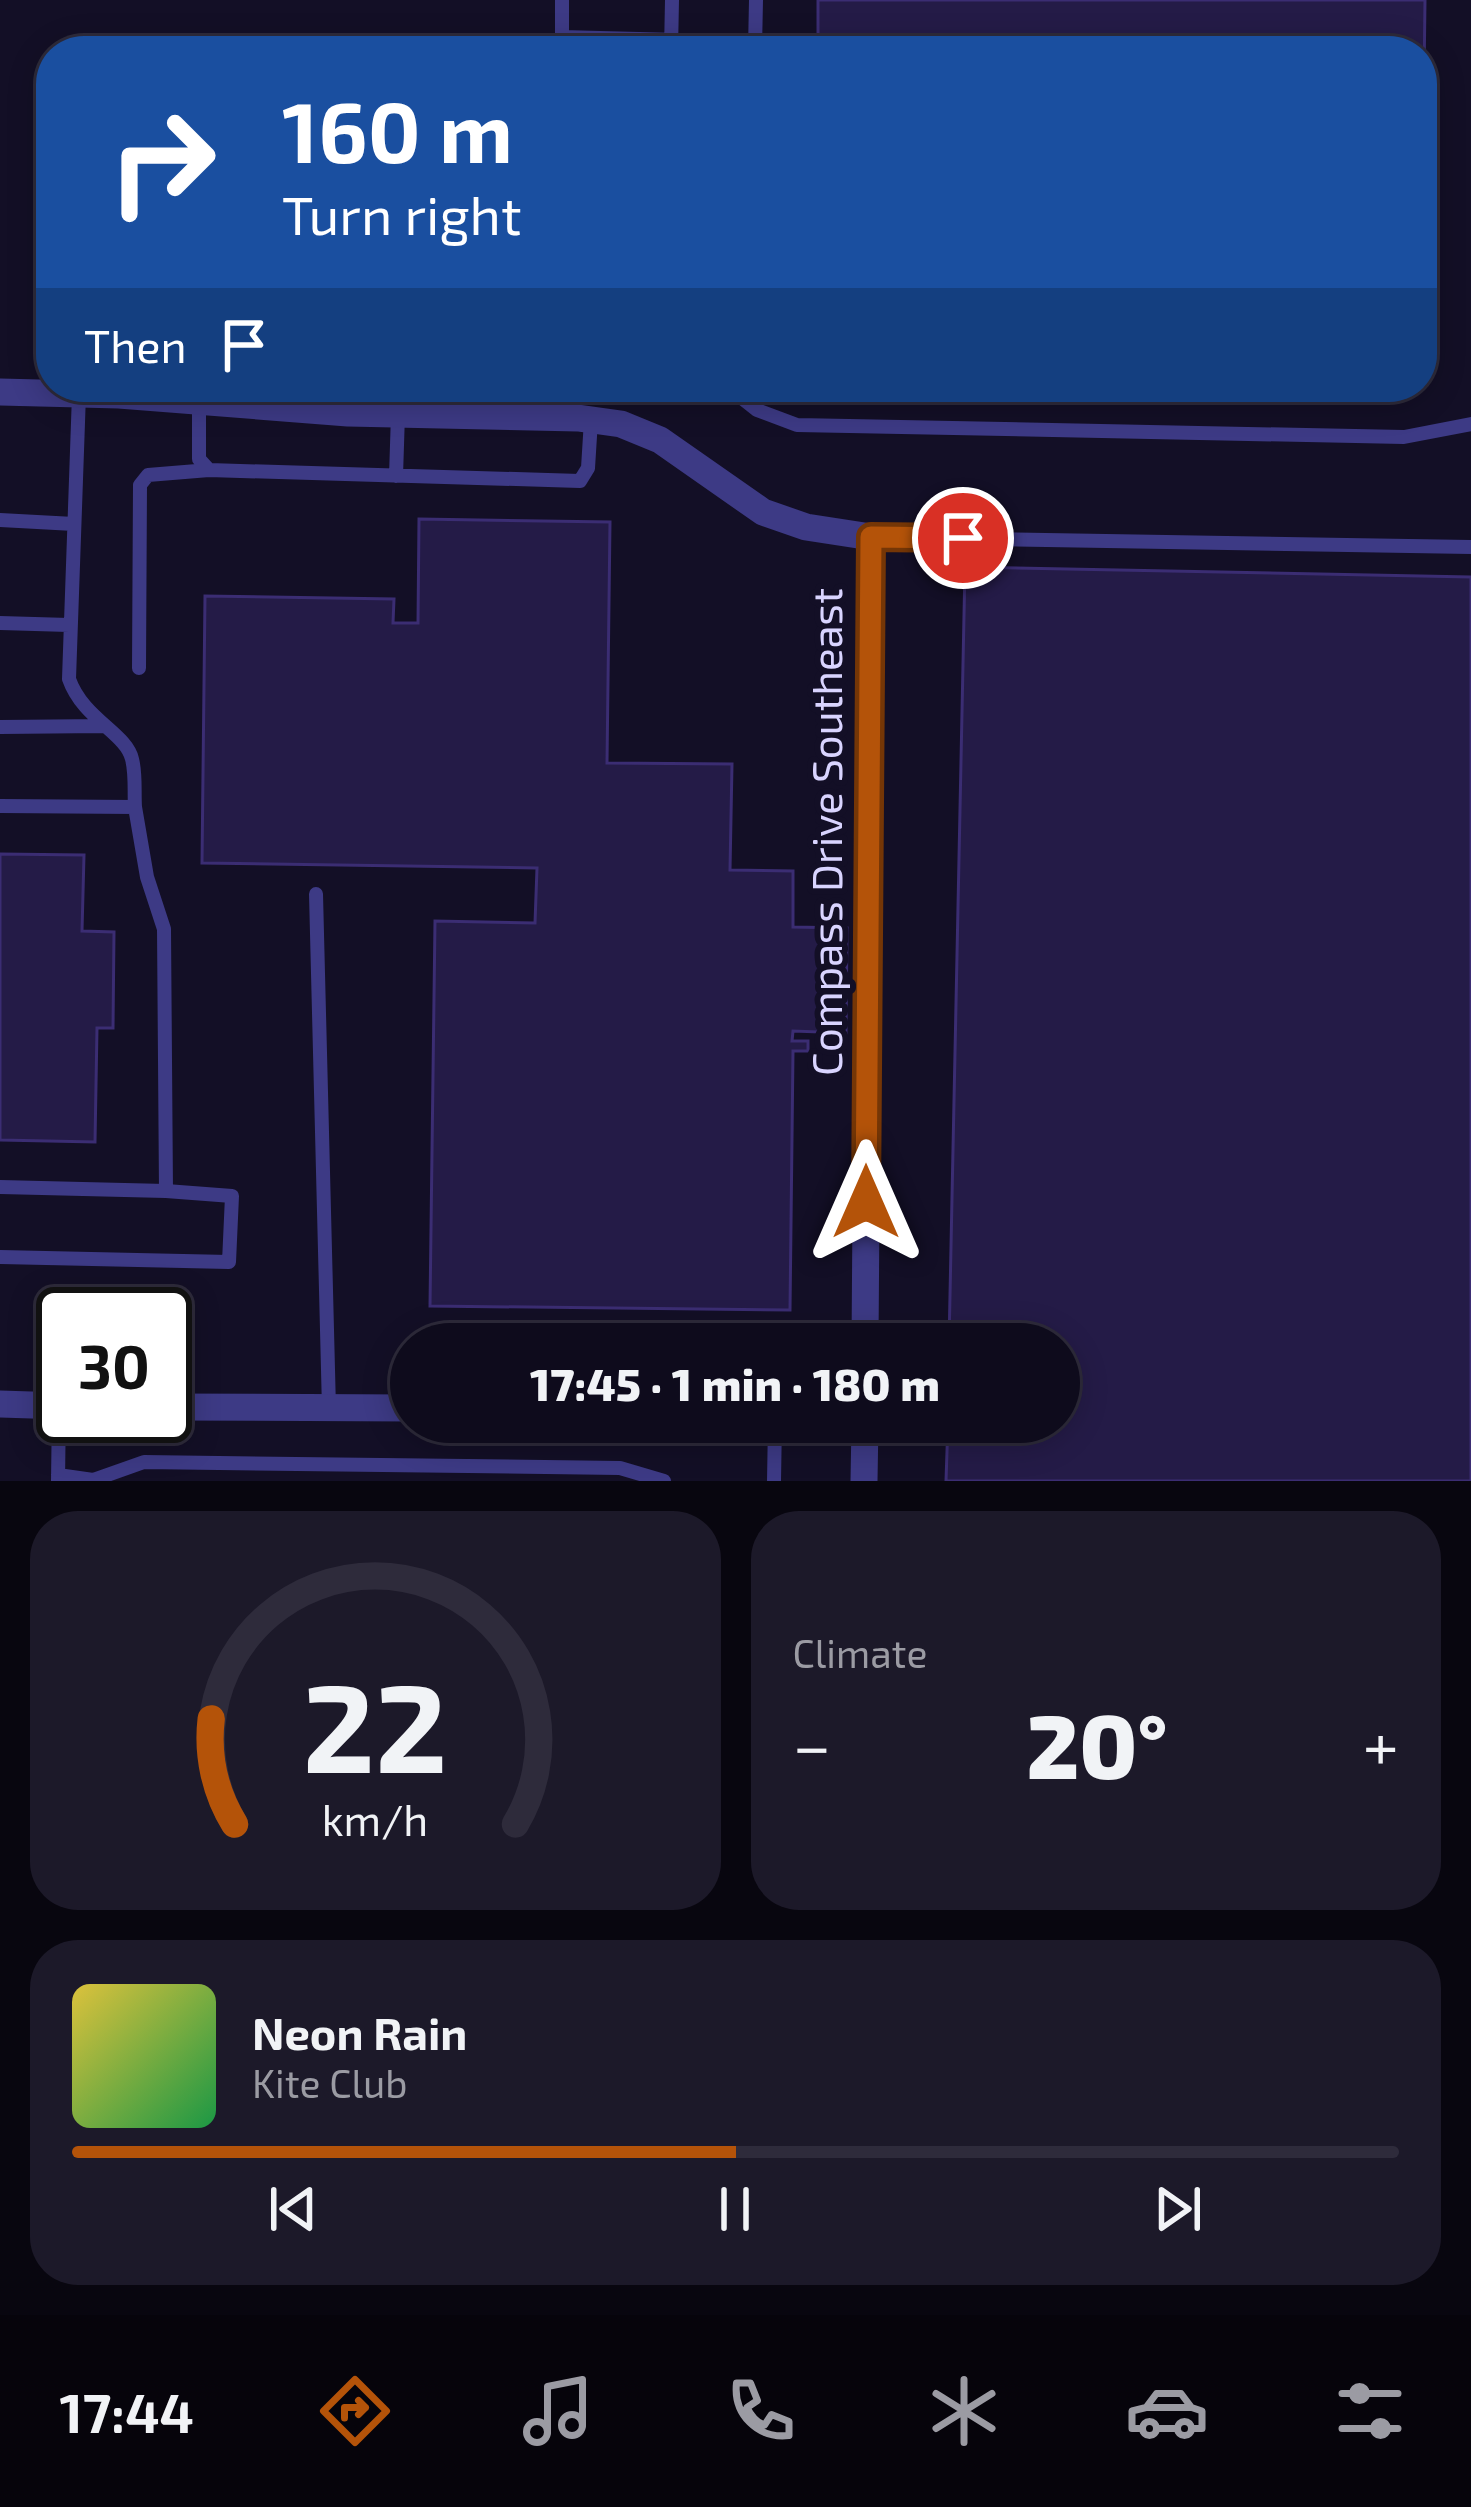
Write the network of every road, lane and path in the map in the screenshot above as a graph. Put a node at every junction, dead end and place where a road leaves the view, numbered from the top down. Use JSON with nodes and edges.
{"nodes":[{"id":1,"x":562,"y":0,"type":"edge"},
{"id":2,"x":672,"y":0,"type":"edge"},
{"id":3,"x":756,"y":0,"type":"edge"},
{"id":4,"x":562,"y":36,"type":"edge"},
{"id":5,"x":671,"y":36,"type":"edge"},
{"id":6,"x":755,"y":36,"type":"edge"},
{"id":7,"x":0,"y":392,"type":"edge"},
{"id":8,"x":36,"y":393,"type":"edge"},
{"id":9,"x":79,"y":402,"type":"edge"},
{"id":10,"x":199,"y":402,"type":"edge"},
{"id":11,"x":214,"y":402,"type":"edge"},
{"id":12,"x":747,"y":402,"type":"edge"},
{"id":13,"x":398,"y":414,"type":"junction"},
{"id":14,"x":591,"y":420,"type":"junction"},
{"id":15,"x":1471,"y":424,"type":"edge"},
{"id":16,"x":209,"y":470,"type":"junction"},
{"id":17,"x":396,"y":476,"type":"junction"},
{"id":18,"x":0,"y":520,"type":"edge"},
{"id":19,"x":74,"y":524,"type":"junction"},
{"id":20,"x":871,"y":537,"type":"junction"},
{"id":21,"x":1471,"y":548,"type":"edge"},
{"id":22,"x":0,"y":623,"type":"edge"},
{"id":23,"x":69,"y":626,"type":"junction"},
{"id":24,"x":140,"y":668,"type":"dead end"},
{"id":25,"x":103,"y":726,"type":"junction"},
{"id":26,"x":0,"y":727,"type":"edge"},
{"id":27,"x":0,"y":806,"type":"edge"},
{"id":28,"x":135,"y":807,"type":"junction"},
{"id":29,"x":316,"y":894,"type":"dead end"},
{"id":30,"x":0,"y":1186,"type":"edge"},
{"id":31,"x":166,"y":1191,"type":"junction"},
{"id":32,"x":0,"y":1258,"type":"edge"},
{"id":33,"x":865,"y":1323,"type":"edge"},
{"id":34,"x":0,"y":1404,"type":"edge"},
{"id":35,"x":36,"y":1405,"type":"edge"},
{"id":36,"x":192,"y":1407,"type":"edge"},
{"id":37,"x":328,"y":1408,"type":"junction"},
{"id":38,"x":390,"y":1408,"type":"edge"},
{"id":39,"x":59,"y":1443,"type":"edge"},
{"id":40,"x":775,"y":1443,"type":"edge"},
{"id":41,"x":865,"y":1443,"type":"edge"},
{"id":42,"x":58,"y":1478,"type":"edge"},
{"id":43,"x":664,"y":1481,"type":"edge"},
{"id":44,"x":774,"y":1481,"type":"edge"},
{"id":45,"x":864,"y":1481,"type":"edge"}],
"edges":[{"from":1,"to":4,"type":"lane"},
{"from":2,"to":5,"type":"lane"},
{"from":3,"to":6,"type":"lane"},
{"from":7,"to":8,"type":"street"},
{"from":9,"to":19,"type":"lane"},
{"from":10,"to":16,"type":"lane"},
{"from":11,"to":13,"type":"street"},
{"from":12,"to":15,"type":"lane"},
{"from":13,"to":14,"type":"street"},
{"from":13,"to":17,"type":"lane"},
{"from":14,"to":17,"type":"lane"},
{"from":14,"to":20,"type":"street"},
{"from":16,"to":17,"type":"lane"},
{"from":16,"to":24,"type":"lane"},
{"from":18,"to":19,"type":"lane"},
{"from":19,"to":23,"type":"lane"},
{"from":20,"to":21,"type":"lane"},
{"from":20,"to":33,"type":"street","name":"Compass Drive Southeast"},
{"from":22,"to":23,"type":"lane"},
{"from":23,"to":25,"type":"lane"},
{"from":25,"to":26,"type":"lane"},
{"from":25,"to":28,"type":"lane"},
{"from":27,"to":28,"type":"lane"},
{"from":28,"to":31,"type":"lane"},
{"from":29,"to":37,"type":"lane"},
{"from":30,"to":31,"type":"lane"},
{"from":31,"to":32,"type":"lane"},
{"from":34,"to":35,"type":"street"},
{"from":36,"to":37,"type":"street"},
{"from":37,"to":38,"type":"street"},
{"from":39,"to":42,"type":"lane"},
{"from":40,"to":44,"type":"lane"},
{"from":41,"to":45,"type":"street"},
{"from":42,"to":43,"type":"lane"}]}
